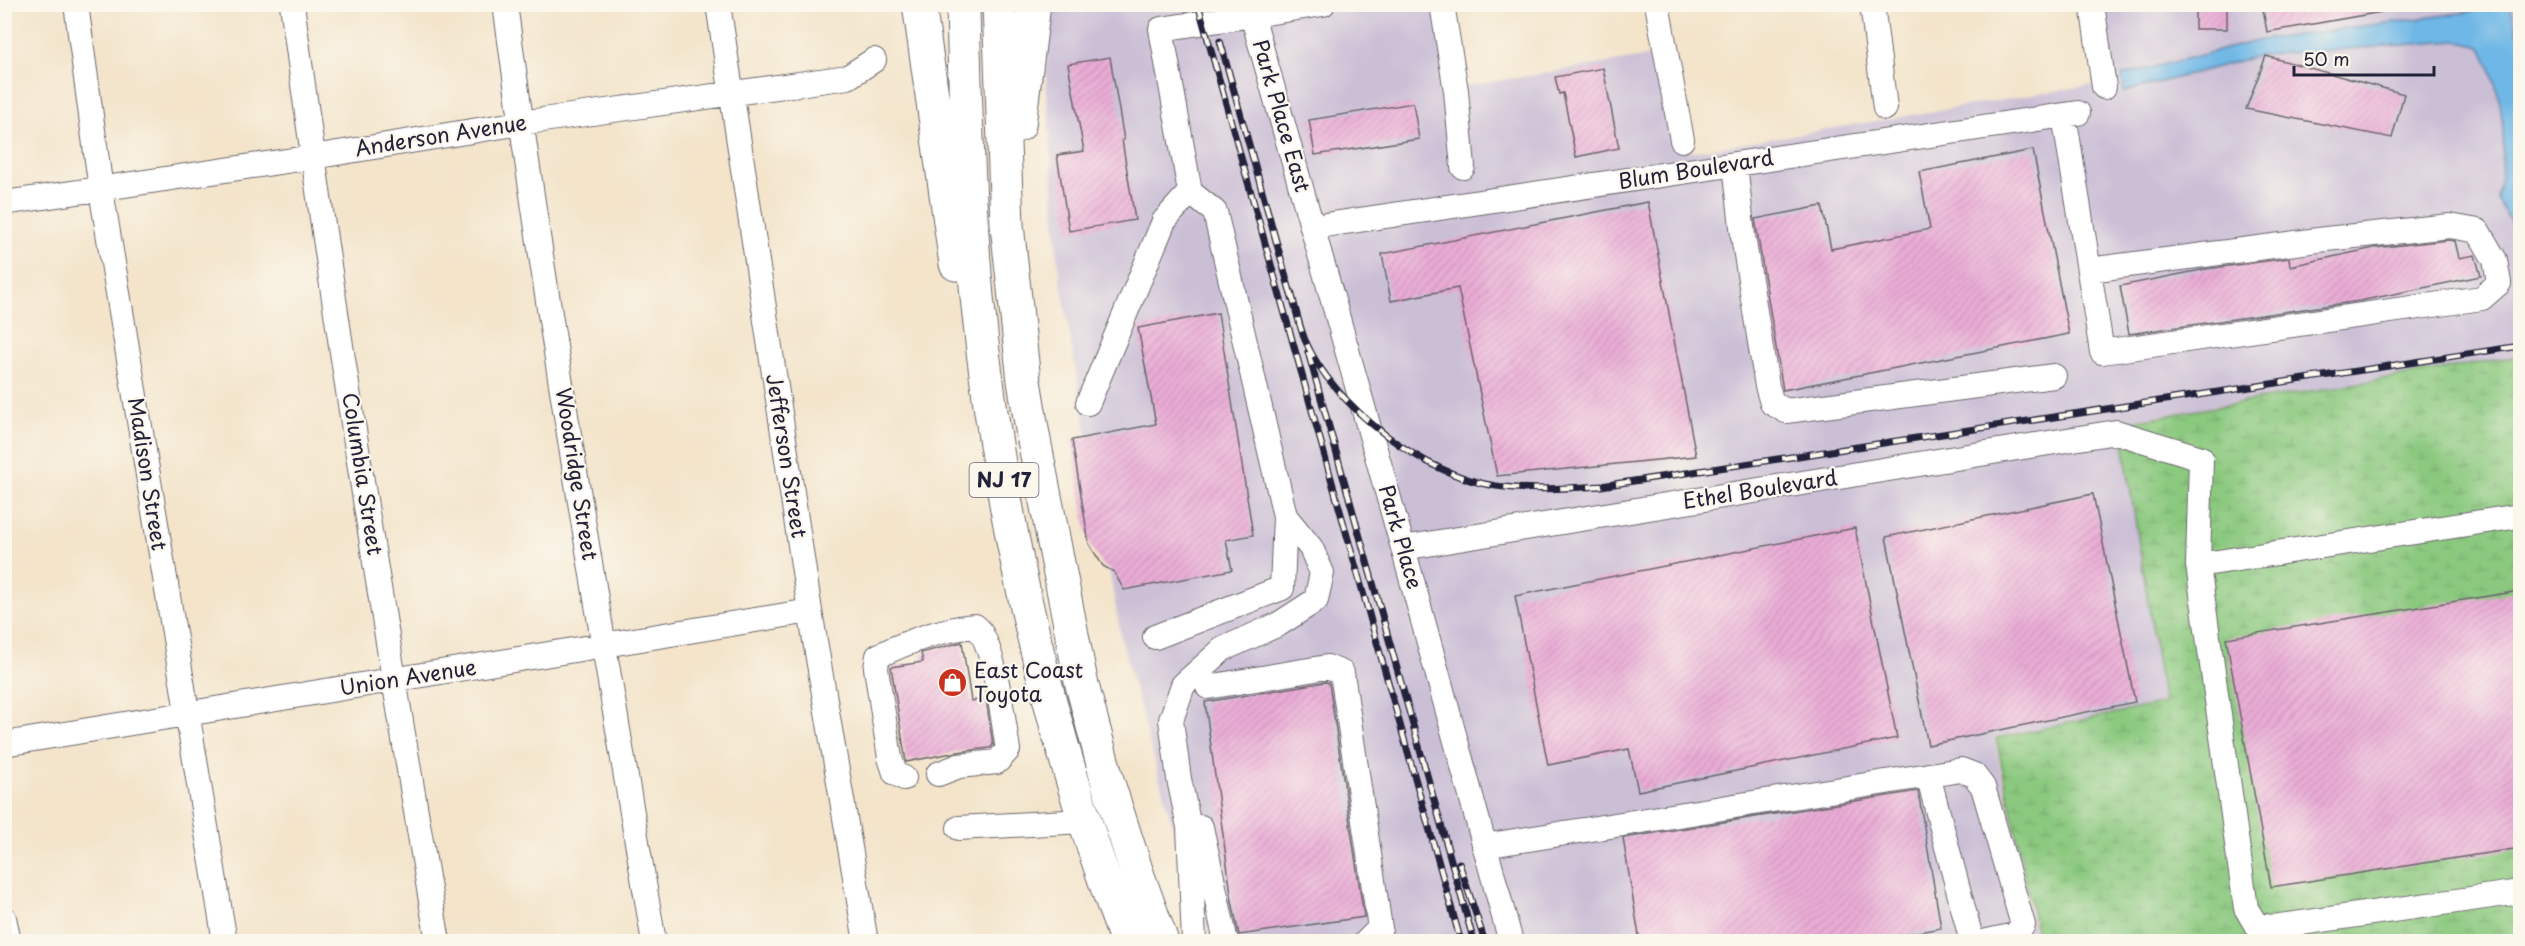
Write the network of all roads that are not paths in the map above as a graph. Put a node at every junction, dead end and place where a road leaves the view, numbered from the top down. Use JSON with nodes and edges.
{"nodes":[{"id":1,"x":76,"y":4,"type":"edge"},
{"id":2,"x":292,"y":4,"type":"edge"},
{"id":3,"x":505,"y":4,"type":"edge"},
{"id":4,"x":718,"y":4,"type":"edge"},
{"id":5,"x":919,"y":4,"type":"edge"},
{"id":6,"x":963,"y":4,"type":"edge"},
{"id":7,"x":999,"y":4,"type":"edge"},
{"id":8,"x":1034,"y":4,"type":"edge"},
{"id":9,"x":1323,"y":4,"type":"edge"},
{"id":10,"x":1442,"y":4,"type":"edge"},
{"id":11,"x":1657,"y":4,"type":"edge"},
{"id":12,"x":1872,"y":4,"type":"edge"},
{"id":13,"x":2092,"y":4,"type":"edge"},
{"id":14,"x":1250,"y":10,"type":"edge"},
{"id":15,"x":874,"y":60,"type":"dead end"},
{"id":16,"x":2104,"y":87,"type":"dead end"},
{"id":17,"x":730,"y":94,"type":"junction"},
{"id":18,"x":1886,"y":108,"type":"dead end"},
{"id":19,"x":520,"y":123,"type":"junction"},
{"id":20,"x":1682,"y":140,"type":"dead end"},
{"id":21,"x":312,"y":157,"type":"junction"},
{"id":22,"x":1734,"y":164,"type":"junction"},
{"id":23,"x":1463,"y":166,"type":"dead end"},
{"id":24,"x":101,"y":189,"type":"junction"},
{"id":25,"x":1190,"y":192,"type":"junction"},
{"id":26,"x":4,"y":203,"type":"edge"},
{"id":27,"x":1007,"y":225,"type":"junction"},
{"id":28,"x":1312,"y":227,"type":"junction"},
{"id":29,"x":2089,"y":270,"type":"junction"},
{"id":30,"x":2054,"y":376,"type":"dead end"},
{"id":31,"x":1088,"y":403,"type":"dead end"},
{"id":32,"x":1007,"y":505,"type":"junction"},
{"id":33,"x":1285,"y":516,"type":"junction"},
{"id":34,"x":2520,"y":516,"type":"edge"},
{"id":35,"x":1403,"y":548,"type":"junction"},
{"id":36,"x":2198,"y":565,"type":"junction"},
{"id":37,"x":810,"y":612,"type":"junction"},
{"id":38,"x":1155,"y":637,"type":"dead end"},
{"id":39,"x":603,"y":646,"type":"junction"},
{"id":40,"x":394,"y":681,"type":"junction"},
{"id":41,"x":1208,"y":687,"type":"dead end"},
{"id":42,"x":186,"y":714,"type":"junction"},
{"id":43,"x":4,"y":744,"type":"edge"},
{"id":44,"x":1175,"y":745,"type":"junction"},
{"id":45,"x":938,"y":774,"type":"dead end"},
{"id":46,"x":1928,"y":775,"type":"junction"},
{"id":47,"x":904,"y":778,"type":"dead end"},
{"id":48,"x":1083,"y":821,"type":"junction"},
{"id":49,"x":959,"y":828,"type":"dead end"},
{"id":50,"x":1484,"y":846,"type":"junction"},
{"id":51,"x":2520,"y":892,"type":"edge"},
{"id":52,"x":4,"y":918,"type":"edge"},
{"id":53,"x":9,"y":942,"type":"edge"},
{"id":54,"x":225,"y":942,"type":"edge"},
{"id":55,"x":438,"y":942,"type":"edge"},
{"id":56,"x":654,"y":942,"type":"edge"},
{"id":57,"x":866,"y":942,"type":"edge"},
{"id":58,"x":1127,"y":942,"type":"edge"},
{"id":59,"x":1162,"y":942,"type":"edge"},
{"id":60,"x":1194,"y":942,"type":"edge"},
{"id":61,"x":1226,"y":942,"type":"edge"},
{"id":62,"x":1366,"y":942,"type":"edge"},
{"id":63,"x":1511,"y":942,"type":"edge"},
{"id":64,"x":1972,"y":942,"type":"edge"},
{"id":65,"x":1983,"y":942,"type":"edge"}],
"edges":[{"from":1,"to":24,"type":"street","name":"Madison Street"},
{"from":2,"to":21,"type":"street","name":"Columbia Street"},
{"from":3,"to":19,"type":"street","name":"Woodridge Street"},
{"from":4,"to":17,"type":"street","name":"Jefferson Street"},
{"from":5,"to":32,"type":"highway"},
{"from":6,"to":32,"type":"highway","number":"NJ 17"},
{"from":7,"to":27,"type":"highway","number":"NJ 17"},
{"from":8,"to":27,"type":"highway"},
{"from":9,"to":14,"type":"street"},
{"from":10,"to":23,"type":"street"},
{"from":11,"to":20,"type":"street"},
{"from":12,"to":18,"type":"street"},
{"from":13,"to":16,"type":"street"},
{"from":14,"to":25,"type":"street"},
{"from":14,"to":28,"type":"street","name":"Park Place East"},
{"from":15,"to":17,"type":"street","name":"Anderson Avenue"},
{"from":17,"to":19,"type":"street","name":"Anderson Avenue"},
{"from":17,"to":37,"type":"street","name":"Jefferson Street"},
{"from":19,"to":21,"type":"street","name":"Anderson Avenue"},
{"from":19,"to":39,"type":"street","name":"Woodridge Street"},
{"from":21,"to":24,"type":"street","name":"Anderson Avenue"},
{"from":21,"to":40,"type":"street","name":"Columbia Street"},
{"from":22,"to":28,"type":"street","name":"Blum Boulevard"},
{"from":22,"to":29,"type":"street","name":"Blum Boulevard"},
{"from":22,"to":30,"type":"street"},
{"from":24,"to":26,"type":"street","name":"Anderson Avenue"},
{"from":24,"to":42,"type":"street","name":"Madison Street"},
{"from":25,"to":31,"type":"street"},
{"from":25,"to":33,"type":"street"},
{"from":27,"to":59,"type":"highway","number":"NJ 17"},
{"from":28,"to":35,"type":"street","name":"Park Place"},
{"from":29,"to":29,"type":"street"},
{"from":32,"to":48,"type":"highway","number":"NJ 17"},
{"from":33,"to":38,"type":"street"},
{"from":33,"to":44,"type":"street"},
{"from":34,"to":36,"type":"street"},
{"from":35,"to":36,"type":"street","name":"Ethel Boulevard"},
{"from":35,"to":50,"type":"street","name":"Park Place"},
{"from":36,"to":51,"type":"street"},
{"from":37,"to":39,"type":"street","name":"Union Avenue"},
{"from":37,"to":57,"type":"street","name":"Jefferson Street"},
{"from":39,"to":40,"type":"street","name":"Union Avenue"},
{"from":39,"to":56,"type":"street","name":"Woodridge Street"},
{"from":40,"to":42,"type":"street","name":"Union Avenue"},
{"from":40,"to":55,"type":"street","name":"Columbia Street"},
{"from":41,"to":62,"type":"street"},
{"from":42,"to":43,"type":"street","name":"Union Avenue"},
{"from":42,"to":54,"type":"street","name":"Madison Street"},
{"from":44,"to":60,"type":"street"},
{"from":44,"to":61,"type":"street"},
{"from":45,"to":47,"type":"street"},
{"from":46,"to":50,"type":"street"},
{"from":46,"to":64,"type":"street"},
{"from":46,"to":65,"type":"street"},
{"from":48,"to":49,"type":"street"},
{"from":48,"to":58,"type":"highway","number":"NJ 17"},
{"from":50,"to":63,"type":"street","name":"Park Place"},
{"from":52,"to":53,"type":"street"}]}
